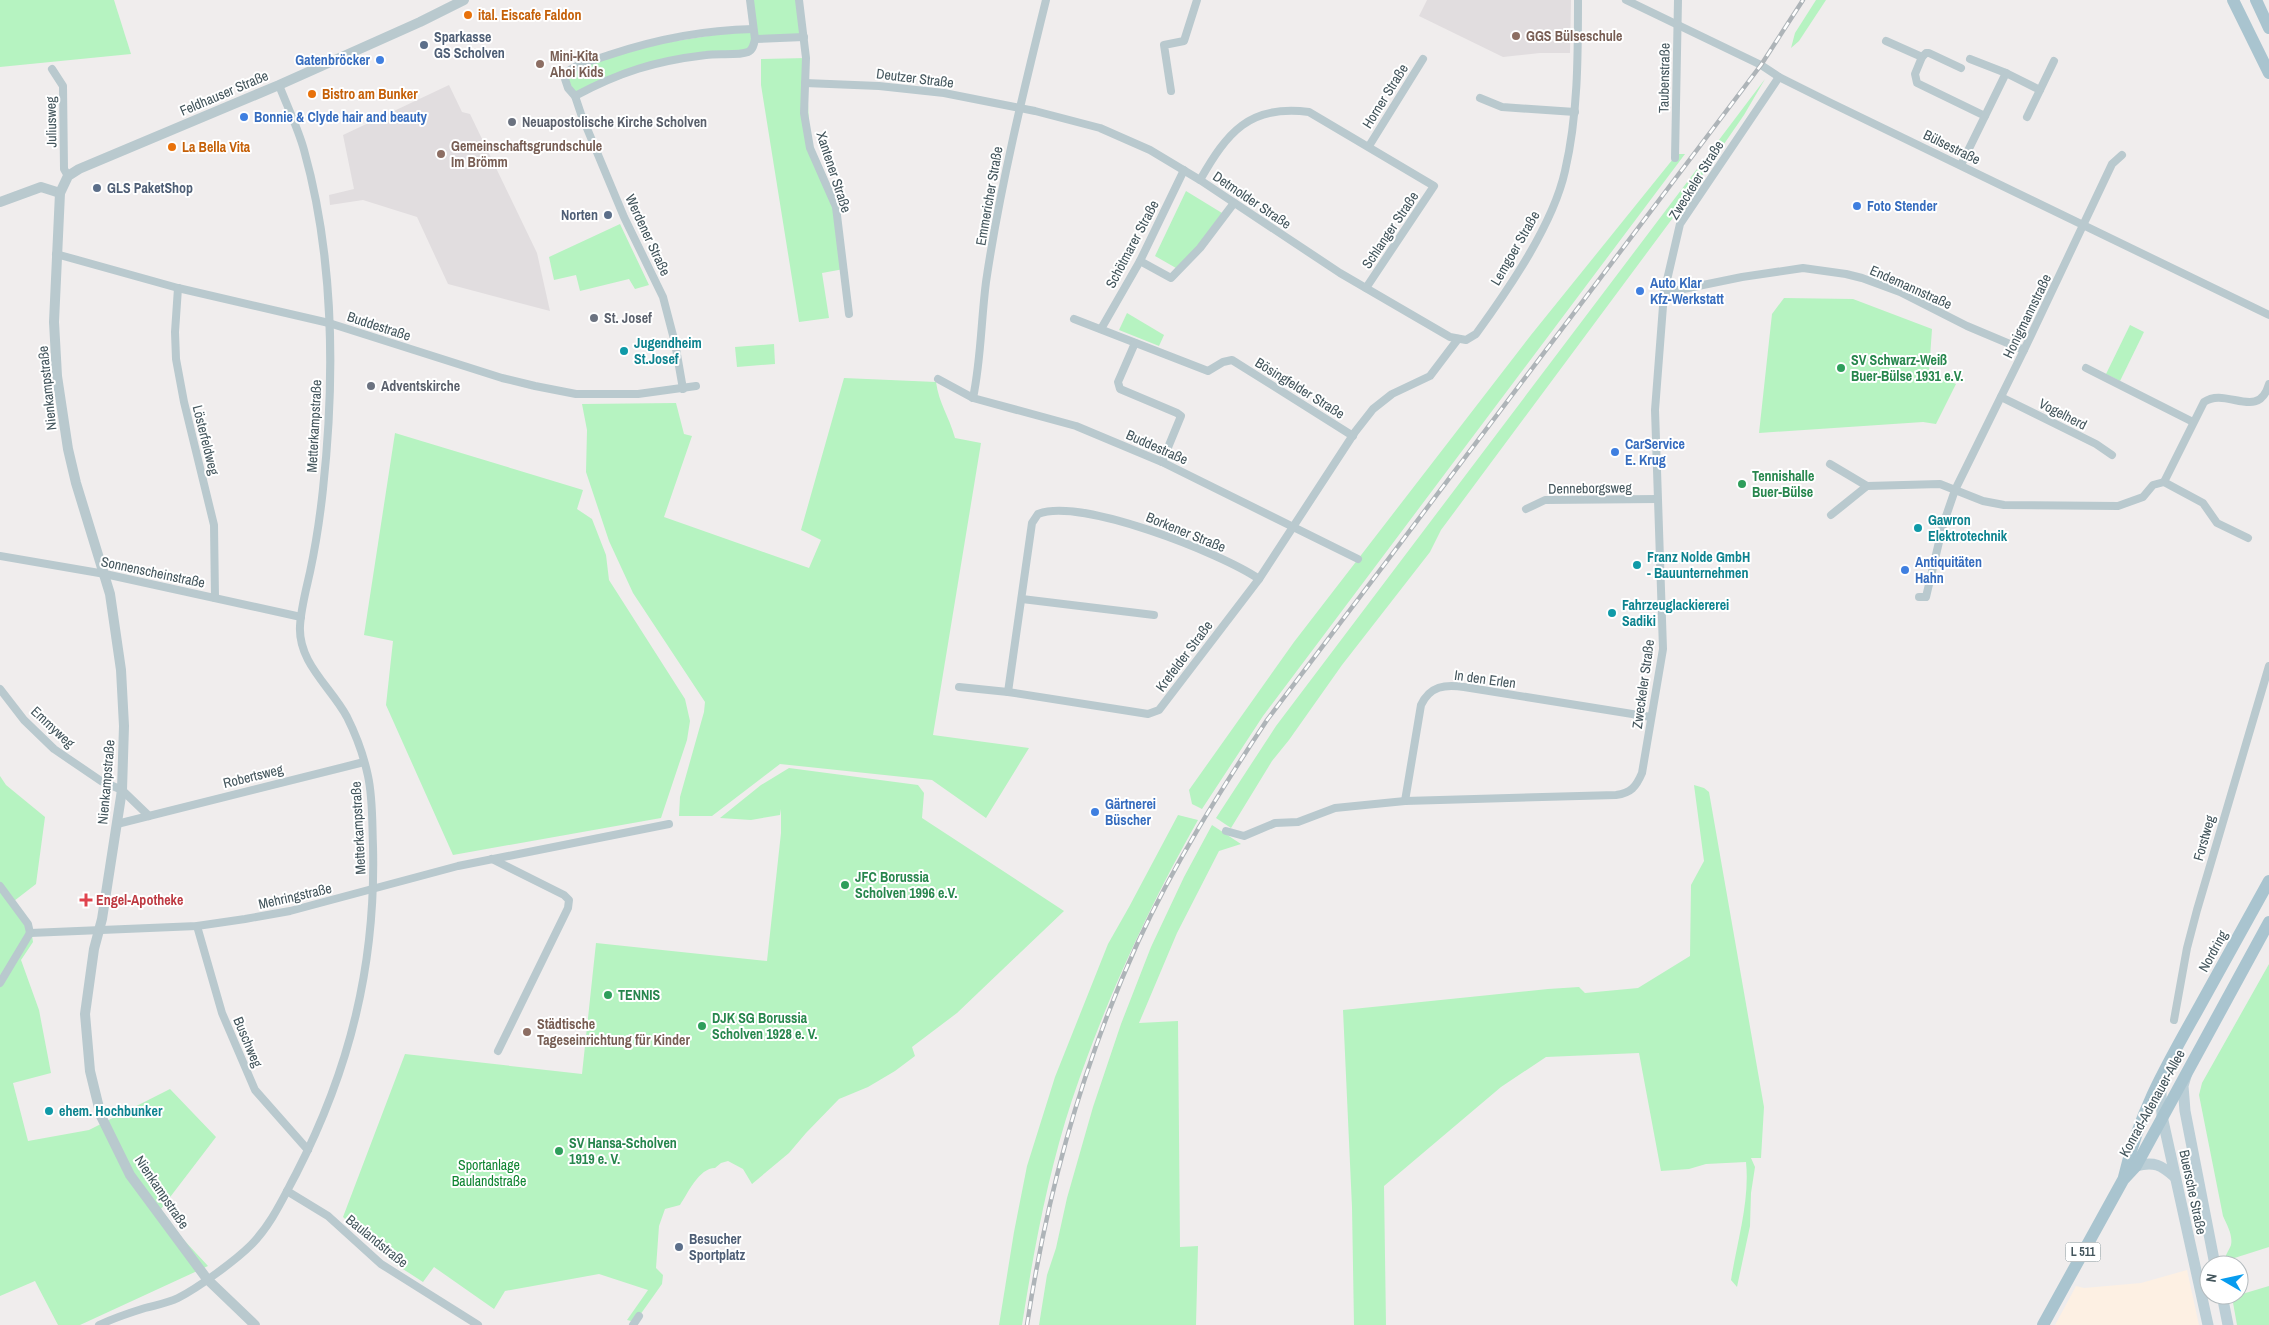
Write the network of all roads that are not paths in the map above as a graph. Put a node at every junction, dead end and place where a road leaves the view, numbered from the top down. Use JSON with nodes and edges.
{"nodes":[{"id":1,"x":464,"y":0,"type":"edge"},
{"id":2,"x":750,"y":0,"type":"edge"},
{"id":3,"x":799,"y":0,"type":"edge"},
{"id":4,"x":1046,"y":0,"type":"edge"},
{"id":5,"x":1196,"y":0,"type":"edge"},
{"id":6,"x":1578,"y":0,"type":"edge"},
{"id":7,"x":1626,"y":0,"type":"edge"},
{"id":8,"x":1678,"y":0,"type":"edge"},
{"id":9,"x":2233,"y":0,"type":"edge"},
{"id":10,"x":2259,"y":4,"type":"edge"},
{"id":11,"x":1677,"y":26,"type":"junction"},
{"id":12,"x":2269,"y":28,"type":"edge"},
{"id":13,"x":753,"y":29,"type":"junction"},
{"id":14,"x":804,"y":37,"type":"junction"},
{"id":15,"x":755,"y":39,"type":"junction"},
{"id":16,"x":1886,"y":41,"type":"dead end"},
{"id":17,"x":1922,"y":58,"type":"junction"},
{"id":18,"x":1423,"y":59,"type":"dead end"},
{"id":19,"x":1970,"y":59,"type":"dead end"},
{"id":20,"x":2054,"y":61,"type":"dead end"},
{"id":21,"x":52,"y":68,"type":"dead end"},
{"id":22,"x":1961,"y":68,"type":"dead end"},
{"id":23,"x":2269,"y":73,"type":"edge"},
{"id":24,"x":2006,"y":74,"type":"junction"},
{"id":25,"x":1779,"y":77,"type":"junction"},
{"id":26,"x":806,"y":83,"type":"junction"},
{"id":27,"x":279,"y":85,"type":"junction"},
{"id":28,"x":2040,"y":90,"type":"junction"},
{"id":29,"x":1171,"y":91,"type":"dead end"},
{"id":30,"x":575,"y":96,"type":"junction"},
{"id":31,"x":1480,"y":98,"type":"dead end"},
{"id":32,"x":1020,"y":108,"type":"junction"},
{"id":33,"x":1575,"y":112,"type":"junction"},
{"id":34,"x":1985,"y":116,"type":"junction"},
{"id":35,"x":2027,"y":117,"type":"dead end"},
{"id":36,"x":1369,"y":146,"type":"junction"},
{"id":37,"x":2122,"y":155,"type":"dead end"},
{"id":38,"x":1675,"y":158,"type":"dead end"},
{"id":39,"x":1962,"y":165,"type":"junction"},
{"id":40,"x":1184,"y":170,"type":"junction"},
{"id":41,"x":68,"y":176,"type":"junction"},
{"id":42,"x":1200,"y":180,"type":"junction"},
{"id":43,"x":1434,"y":186,"type":"joint"},
{"id":44,"x":60,"y":193,"type":"junction"},
{"id":45,"x":0,"y":202,"type":"edge"},
{"id":46,"x":1234,"y":203,"type":"junction"},
{"id":47,"x":2084,"y":225,"type":"junction"},
{"id":48,"x":56,"y":254,"type":"junction"},
{"id":49,"x":1140,"y":261,"type":"junction"},
{"id":50,"x":178,"y":288,"type":"junction"},
{"id":51,"x":1366,"y":288,"type":"junction"},
{"id":52,"x":1664,"y":293,"type":"junction"},
{"id":53,"x":849,"y":314,"type":"dead end"},
{"id":54,"x":2269,"y":315,"type":"edge"},
{"id":55,"x":1074,"y":319,"type":"dead end"},
{"id":56,"x":330,"y":323,"type":"junction"},
{"id":57,"x":1101,"y":329,"type":"junction"},
{"id":58,"x":1458,"y":339,"type":"junction"},
{"id":59,"x":1134,"y":343,"type":"junction"},
{"id":60,"x":2024,"y":350,"type":"junction"},
{"id":61,"x":2086,"y":368,"type":"dead end"},
{"id":62,"x":938,"y":379,"type":"dead end"},
{"id":63,"x":2269,"y":384,"type":"edge"},
{"id":64,"x":696,"y":386,"type":"dead end"},
{"id":65,"x":683,"y":389,"type":"junction"},
{"id":66,"x":2001,"y":397,"type":"junction"},
{"id":67,"x":973,"y":398,"type":"junction"},
{"id":68,"x":2193,"y":422,"type":"junction"},
{"id":69,"x":1353,"y":436,"type":"junction"},
{"id":70,"x":2112,"y":456,"type":"dead end"},
{"id":71,"x":1162,"y":462,"type":"junction"},
{"id":72,"x":1830,"y":464,"type":"dead end"},
{"id":73,"x":2164,"y":482,"type":"junction"},
{"id":74,"x":1867,"y":486,"type":"junction"},
{"id":75,"x":1955,"y":490,"type":"junction"},
{"id":76,"x":1657,"y":499,"type":"junction"},
{"id":77,"x":1526,"y":509,"type":"dead end"},
{"id":78,"x":1831,"y":515,"type":"dead end"},
{"id":79,"x":1294,"y":526,"type":"junction"},
{"id":80,"x":2248,"y":538,"type":"dead end"},
{"id":81,"x":0,"y":556,"type":"edge"},
{"id":82,"x":1358,"y":559,"type":"dead end"},
{"id":83,"x":105,"y":574,"type":"junction"},
{"id":84,"x":1259,"y":578,"type":"junction"},
{"id":85,"x":1919,"y":597,"type":"dead end"},
{"id":86,"x":215,"y":598,"type":"junction"},
{"id":87,"x":1022,"y":599,"type":"junction"},
{"id":88,"x":1154,"y":615,"type":"dead end"},
{"id":89,"x":301,"y":616,"type":"junction"},
{"id":90,"x":2269,"y":666,"type":"edge"},
{"id":91,"x":959,"y":688,"type":"dead end"},
{"id":92,"x":0,"y":689,"type":"edge"},
{"id":93,"x":1008,"y":692,"type":"junction"},
{"id":94,"x":1651,"y":717,"type":"junction"},
{"id":95,"x":364,"y":762,"type":"junction"},
{"id":96,"x":122,"y":790,"type":"junction"},
{"id":97,"x":1405,"y":801,"type":"junction"},
{"id":98,"x":149,"y":816,"type":"junction"},
{"id":99,"x":117,"y":824,"type":"junction"},
{"id":100,"x":669,"y":824,"type":"dead end"},
{"id":101,"x":1226,"y":831,"type":"dead end"},
{"id":102,"x":492,"y":859,"type":"junction"},
{"id":103,"x":2269,"y":881,"type":"edge"},
{"id":104,"x":0,"y":886,"type":"edge"},
{"id":105,"x":374,"y":890,"type":"junction"},
{"id":106,"x":2269,"y":922,"type":"edge"},
{"id":107,"x":197,"y":926,"type":"junction"},
{"id":108,"x":98,"y":932,"type":"junction"},
{"id":109,"x":30,"y":933,"type":"junction"},
{"id":110,"x":0,"y":983,"type":"edge"},
{"id":111,"x":2174,"y":1020,"type":"dead end"},
{"id":112,"x":2183,"y":1036,"type":"joint"},
{"id":113,"x":498,"y":1050,"type":"dead end"},
{"id":114,"x":2166,"y":1064,"type":"junction"},
{"id":115,"x":2187,"y":1070,"type":"junction"},
{"id":116,"x":2168,"y":1093,"type":"junction"},
{"id":117,"x":2185,"y":1111,"type":"junction"},
{"id":118,"x":2143,"y":1112,"type":"junction"},
{"id":119,"x":2162,"y":1116,"type":"junction"},
{"id":120,"x":308,"y":1150,"type":"junction"},
{"id":121,"x":2136,"y":1166,"type":"junction"},
{"id":122,"x":2175,"y":1177,"type":"junction"},
{"id":123,"x":2123,"y":1180,"type":"junction"},
{"id":124,"x":287,"y":1191,"type":"junction"},
{"id":125,"x":2213,"y":1255,"type":"edge"},
{"id":126,"x":207,"y":1279,"type":"junction"},
{"id":127,"x":2224,"y":1305,"type":"edge"},
{"id":128,"x":639,"y":1316,"type":"dead end"},
{"id":129,"x":99,"y":1325,"type":"edge"},
{"id":130,"x":255,"y":1325,"type":"edge"},
{"id":131,"x":478,"y":1325,"type":"edge"},
{"id":132,"x":634,"y":1325,"type":"edge"},
{"id":133,"x":2043,"y":1325,"type":"edge"},
{"id":134,"x":2208,"y":1325,"type":"edge"},
{"id":135,"x":2228,"y":1325,"type":"edge"}],
"edges":[{"from":1,"to":27,"type":"street","name":"Feldhauser Straße"},
{"from":2,"to":13,"type":"street"},
{"from":3,"to":14,"type":"street","name":"Xantener Straße"},
{"from":4,"to":32,"type":"street","name":"Emmericher Straße"},
{"from":5,"to":29,"type":"street"},
{"from":6,"to":33,"type":"street","name":"Lemgoer Straße"},
{"from":7,"to":11,"type":"street","name":"Bülsestraße"},
{"from":8,"to":11,"type":"street","name":"Taubenstraße"},
{"from":9,"to":23,"type":"main road"},
{"from":10,"to":12,"type":"main road"},
{"from":11,"to":25,"type":"street","name":"Bülsestraße"},
{"from":11,"to":38,"type":"street","name":"Taubenstraße"},
{"from":13,"to":15,"type":"street"},
{"from":13,"to":30,"type":"street","name":"Werdener Straße"},
{"from":14,"to":15,"type":"street"},
{"from":14,"to":26,"type":"street","name":"Xantener Straße"},
{"from":15,"to":30,"type":"street"},
{"from":16,"to":17,"type":"street"},
{"from":17,"to":22,"type":"street"},
{"from":17,"to":34,"type":"street"},
{"from":18,"to":36,"type":"street","name":"Horner Straße"},
{"from":19,"to":24,"type":"street"},
{"from":20,"to":28,"type":"street"},
{"from":21,"to":41,"type":"street","name":"Juliusweg"},
{"from":24,"to":28,"type":"street"},
{"from":24,"to":34,"type":"street"},
{"from":25,"to":39,"type":"street","name":"Bülsestraße"},
{"from":25,"to":52,"type":"street","name":"Zweckeler Straße"},
{"from":26,"to":32,"type":"street","name":"Deutzer Straße"},
{"from":26,"to":53,"type":"street","name":"Xantener Straße"},
{"from":27,"to":41,"type":"street","name":"Feldhauser Straße"},
{"from":27,"to":56,"type":"street","name":"Metterkampstraße"},
{"from":28,"to":35,"type":"street"},
{"from":30,"to":65,"type":"street","name":"Werdener Straße"},
{"from":31,"to":33,"type":"street"},
{"from":32,"to":40,"type":"street","name":"Detmolder Straße"},
{"from":32,"to":67,"type":"street","name":"Emmericher Straße"},
{"from":33,"to":58,"type":"street","name":"Lemgoer Straße"},
{"from":34,"to":39,"type":"street"},
{"from":36,"to":42,"type":"street","name":"Horner Straße"},
{"from":36,"to":43,"type":"street","name":"Horner Straße"},
{"from":37,"to":47,"type":"street","name":"Honigmannstraße"},
{"from":39,"to":47,"type":"street","name":"Bülsestraße"},
{"from":40,"to":42,"type":"street","name":"Detmolder Straße"},
{"from":40,"to":49,"type":"street","name":"Schötmarer Straße"},
{"from":41,"to":44,"type":"street"},
{"from":42,"to":46,"type":"street","name":"Detmolder Straße"},
{"from":43,"to":51,"type":"street","name":"Schlanger Straße"},
{"from":44,"to":45,"type":"street"},
{"from":44,"to":48,"type":"street","name":"Nienkampstraße"},
{"from":46,"to":49,"type":"street"},
{"from":46,"to":51,"type":"street","name":"Detmolder Straße"},
{"from":47,"to":54,"type":"street","name":"Bülsestraße"},
{"from":47,"to":60,"type":"street","name":"Honigmannstraße"},
{"from":48,"to":50,"type":"street","name":"Buddestraße"},
{"from":48,"to":83,"type":"street","name":"Nienkampstraße"},
{"from":49,"to":57,"type":"street","name":"Schötmarer Straße"},
{"from":50,"to":56,"type":"street","name":"Buddestraße"},
{"from":50,"to":86,"type":"street","name":"Lösterfeldweg"},
{"from":51,"to":58,"type":"street","name":"Detmolder Straße"},
{"from":52,"to":60,"type":"street","name":"Endemannstraße"},
{"from":52,"to":76,"type":"street","name":"Zweckeler Straße"},
{"from":55,"to":57,"type":"street","name":"Bösingfelder Straße"},
{"from":56,"to":65,"type":"street","name":"Buddestraße"},
{"from":56,"to":89,"type":"street","name":"Metterkampstraße"},
{"from":57,"to":59,"type":"street","name":"Bösingfelder Straße"},
{"from":58,"to":69,"type":"street"},
{"from":59,"to":69,"type":"street","name":"Bösingfelder Straße"},
{"from":59,"to":71,"type":"street"},
{"from":60,"to":66,"type":"street","name":"Honigmannstraße"},
{"from":61,"to":68,"type":"street"},
{"from":62,"to":67,"type":"street","name":"Buddestraße"},
{"from":63,"to":68,"type":"street"},
{"from":64,"to":65,"type":"street","name":"Buddestraße"},
{"from":66,"to":70,"type":"street","name":"Vogelherd"},
{"from":66,"to":75,"type":"street","name":"Honigmannstraße"},
{"from":67,"to":71,"type":"street","name":"Buddestraße"},
{"from":68,"to":73,"type":"street"},
{"from":69,"to":79,"type":"street","name":"Bösingfelder Straße"},
{"from":71,"to":79,"type":"street","name":"Buddestraße"},
{"from":72,"to":74,"type":"street"},
{"from":73,"to":75,"type":"street"},
{"from":73,"to":80,"type":"street"},
{"from":74,"to":75,"type":"street"},
{"from":74,"to":78,"type":"street"},
{"from":75,"to":85,"type":"street","name":"Honigmannstraße"},
{"from":76,"to":77,"type":"street","name":"Denneborgsweg"},
{"from":76,"to":94,"type":"street","name":"Zweckeler Straße"},
{"from":79,"to":82,"type":"street","name":"Buddestraße"},
{"from":79,"to":84,"type":"street","name":"Krefelder Straße"},
{"from":81,"to":83,"type":"street","name":"Sonnenscheinstraße"},
{"from":83,"to":86,"type":"street","name":"Sonnenscheinstraße"},
{"from":83,"to":96,"type":"street","name":"Nienkampstraße"},
{"from":84,"to":87,"type":"street","name":"Borkener Straße"},
{"from":84,"to":93,"type":"street","name":"Krefelder Straße"},
{"from":86,"to":89,"type":"street","name":"Sonnenscheinstraße"},
{"from":87,"to":88,"type":"street"},
{"from":87,"to":93,"type":"street","name":"Borkener Straße"},
{"from":89,"to":95,"type":"street","name":"Metterkampstraße"},
{"from":90,"to":111,"type":"street","name":"Forstweg"},
{"from":91,"to":93,"type":"street","name":"Krefelder Straße"},
{"from":92,"to":96,"type":"street","name":"Emmyweg"},
{"from":94,"to":97,"type":"street","name":"Zweckeler Straße"},
{"from":94,"to":97,"type":"street","name":"In den Erlen"},
{"from":95,"to":98,"type":"street","name":"Robertsweg"},
{"from":95,"to":105,"type":"street","name":"Metterkampstraße"},
{"from":96,"to":98,"type":"street"},
{"from":96,"to":99,"type":"street","name":"Nienkampstraße"},
{"from":97,"to":101,"type":"street","name":"Zweckeler Straße"},
{"from":98,"to":99,"type":"street","name":"Robertsweg"},
{"from":99,"to":108,"type":"street","name":"Nienkampstraße"},
{"from":100,"to":102,"type":"street","name":"Mehringstraße"},
{"from":102,"to":105,"type":"street","name":"Mehringstraße"},
{"from":102,"to":113,"type":"street"},
{"from":103,"to":112,"type":"main road","name":"Nordring","number":"L 511"},
{"from":104,"to":109,"type":"street"},
{"from":105,"to":107,"type":"street","name":"Mehringstraße"},
{"from":105,"to":120,"type":"street","name":"Metterkampstraße"},
{"from":106,"to":115,"type":"main road","name":"Konrad-Adenauer-Allee","number":"L 511"},
{"from":107,"to":108,"type":"street","name":"Mehringstraße"},
{"from":107,"to":120,"type":"street","name":"Buschweg"},
{"from":108,"to":109,"type":"street","name":"Mehringstraße"},
{"from":108,"to":126,"type":"street","name":"Nienkampstraße"},
{"from":109,"to":110,"type":"street"},
{"from":112,"to":114,"type":"main road","name":"Konrad-Adenauer-Allee","number":"L 511"},
{"from":114,"to":116,"type":"main road"},
{"from":114,"to":118,"type":"main road","name":"Konrad-Adenauer-Allee","number":"L 511"},
{"from":115,"to":116,"type":"main road","name":"Konrad-Adenauer-Allee","number":"L 511"},
{"from":115,"to":117,"type":"main road","name":"Buersche Straße"},
{"from":116,"to":117,"type":"main road","name":"Buersche Straße"},
{"from":116,"to":118,"type":"main road"},
{"from":116,"to":119,"type":"main road","name":"Konrad-Adenauer-Allee","number":"L 511"},
{"from":117,"to":125,"type":"main road","name":"Buersche Straße"},
{"from":118,"to":123,"type":"main road","name":"Konrad-Adenauer-Allee","number":"L 511"},
{"from":119,"to":121,"type":"main road","name":"Konrad-Adenauer-Allee","number":"L 511"},
{"from":119,"to":122,"type":"main road","name":"Buersche Straße"},
{"from":120,"to":124,"type":"street","name":"Metterkampstraße"},
{"from":121,"to":122,"type":"main road"},
{"from":121,"to":123,"type":"main road","name":"Konrad-Adenauer-Allee","number":"L 511"},
{"from":122,"to":134,"type":"main road","name":"Buersche Straße"},
{"from":123,"to":133,"type":"main road","name":"Konrad-Adenauer-Allee","number":"L 511"},
{"from":124,"to":126,"type":"street","name":"Metterkampstraße"},
{"from":124,"to":131,"type":"street","name":"Baulandstraße"},
{"from":126,"to":129,"type":"street","name":"Metterkampstraße"},
{"from":126,"to":130,"type":"street","name":"Nienkampstraße"},
{"from":127,"to":135,"type":"main road"},
{"from":128,"to":132,"type":"street"}]}
